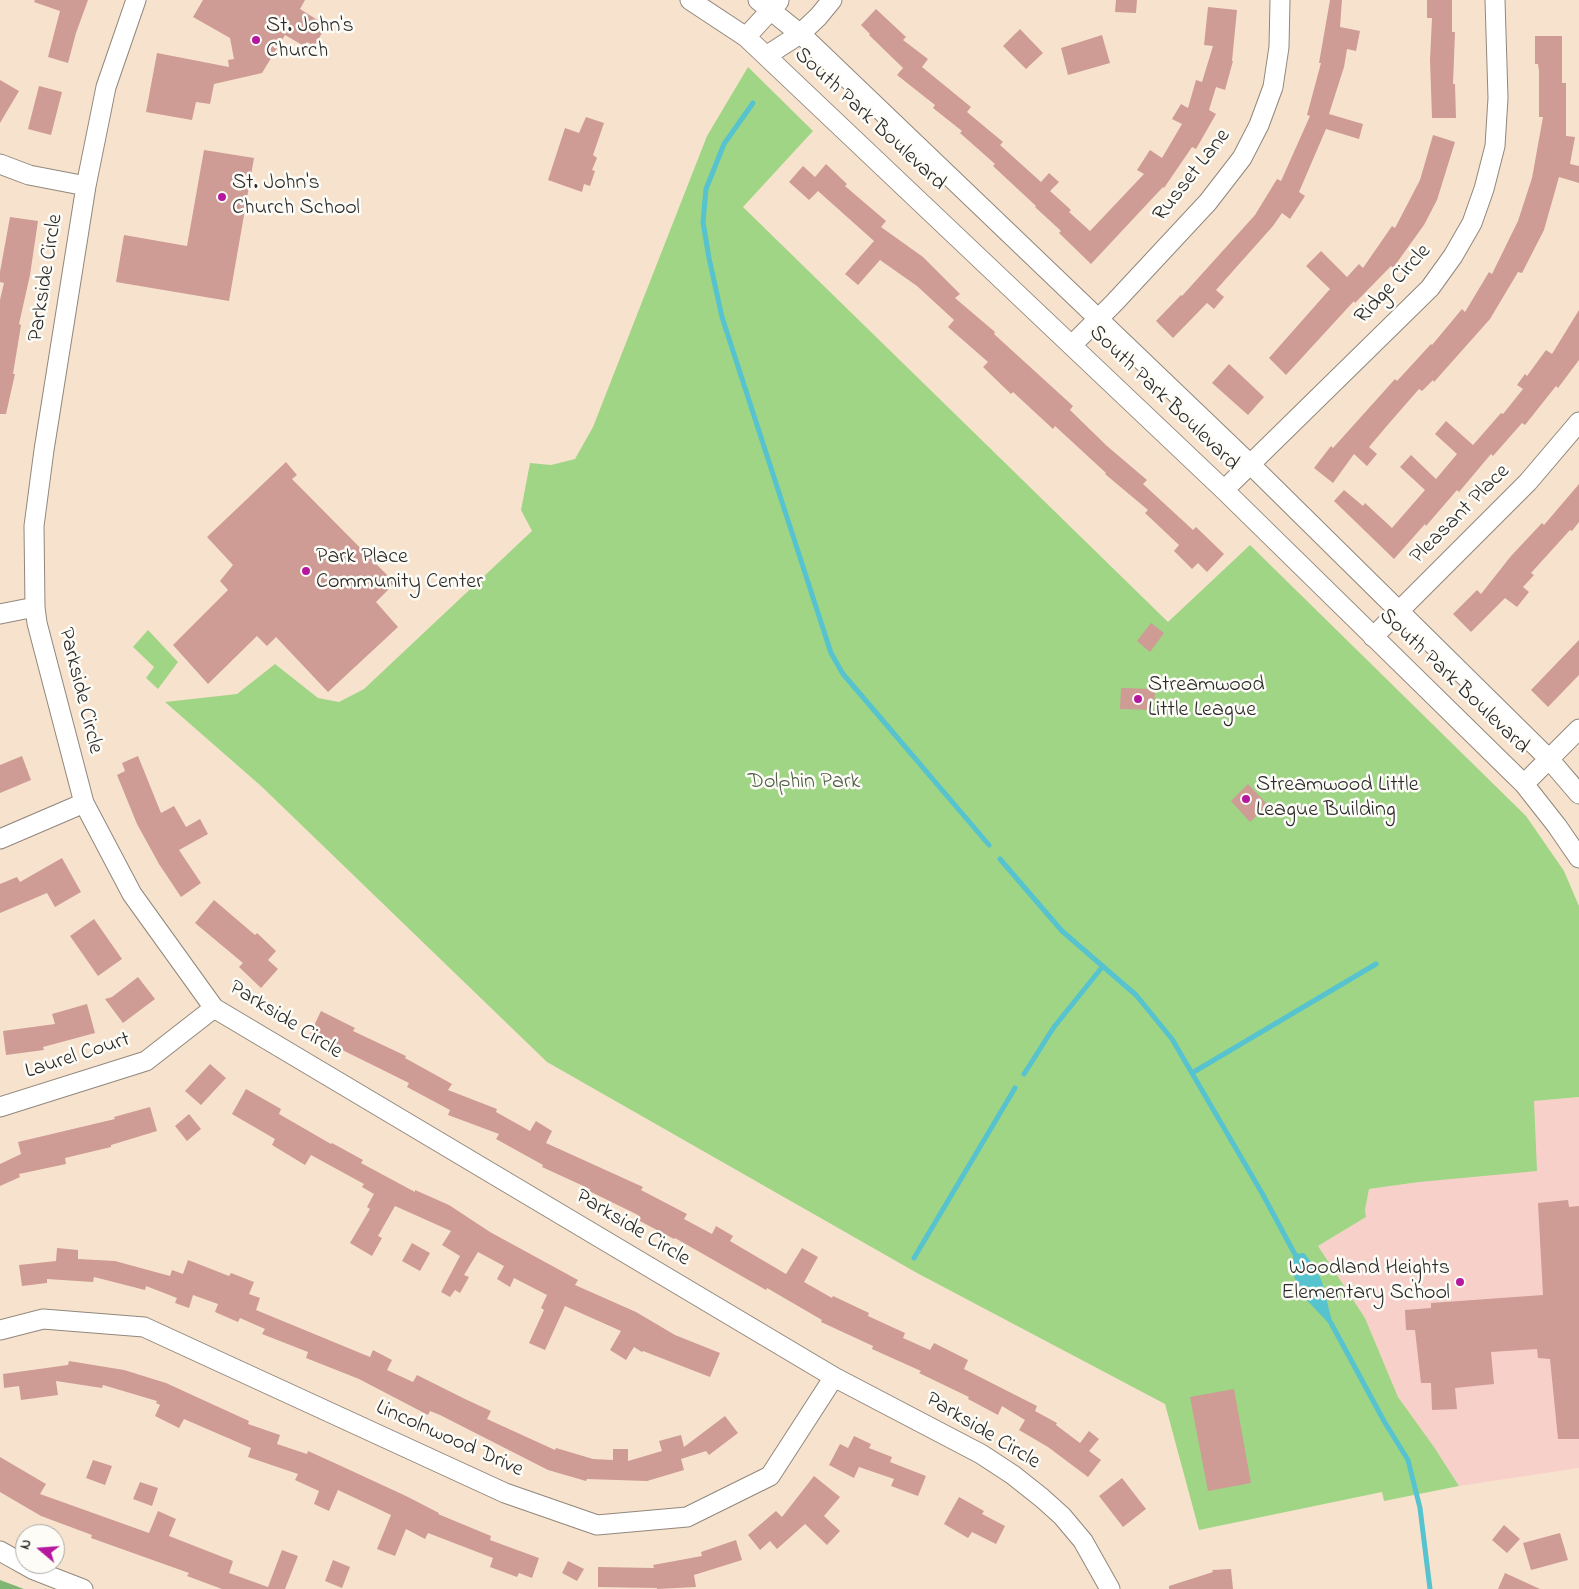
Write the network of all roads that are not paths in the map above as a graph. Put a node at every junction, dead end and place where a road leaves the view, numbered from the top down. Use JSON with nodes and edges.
{"nodes":[{"id":1,"x":136,"y":0,"type":"edge"},
{"id":2,"x":690,"y":0,"type":"edge"},
{"id":3,"x":832,"y":0,"type":"edge"},
{"id":4,"x":1280,"y":0,"type":"edge"},
{"id":5,"x":1495,"y":0,"type":"edge"},
{"id":6,"x":770,"y":3,"type":"edge"},
{"id":7,"x":800,"y":34,"type":"junction"},
{"id":8,"x":746,"y":37,"type":"junction"},
{"id":9,"x":766,"y":56,"type":"junction"},
{"id":10,"x":0,"y":164,"type":"edge"},
{"id":11,"x":86,"y":186,"type":"junction"},
{"id":12,"x":1099,"y":319,"type":"junction"},
{"id":13,"x":1072,"y":345,"type":"junction"},
{"id":14,"x":1579,"y":422,"type":"edge"},
{"id":15,"x":1250,"y":464,"type":"junction"},
{"id":16,"x":1224,"y":490,"type":"junction"},
{"id":17,"x":35,"y":607,"type":"junction"},
{"id":18,"x":1399,"y":611,"type":"junction"},
{"id":19,"x":0,"y":614,"type":"edge"},
{"id":20,"x":1373,"y":637,"type":"junction"},
{"id":21,"x":1579,"y":730,"type":"edge"},
{"id":22,"x":1549,"y":759,"type":"junction"},
{"id":23,"x":1524,"y":784,"type":"junction"},
{"id":24,"x":1579,"y":794,"type":"edge"},
{"id":25,"x":84,"y":803,"type":"junction"},
{"id":26,"x":0,"y":839,"type":"edge"},
{"id":27,"x":1579,"y":858,"type":"edge"},
{"id":28,"x":214,"y":1008,"type":"junction"},
{"id":29,"x":0,"y":1107,"type":"edge"},
{"id":30,"x":0,"y":1330,"type":"edge"},
{"id":31,"x":834,"y":1377,"type":"junction"},
{"id":32,"x":0,"y":1551,"type":"edge"},
{"id":33,"x":83,"y":1589,"type":"edge"},
{"id":34,"x":1110,"y":1589,"type":"edge"}],
"edges":[{"from":1,"to":11,"type":"street","name":"Parkside Circle"},
{"from":2,"to":8,"type":"street","name":"South Park Boulevard"},
{"from":3,"to":7,"type":"street"},
{"from":4,"to":12,"type":"street","name":"Russet Lane"},
{"from":5,"to":15,"type":"street","name":"Ridge Circle"},
{"from":6,"to":7,"type":"street","name":"South Park Boulevard"},
{"from":6,"to":8,"type":"street"},
{"from":7,"to":9,"type":"street"},
{"from":7,"to":12,"type":"street","name":"South Park Boulevard"},
{"from":8,"to":9,"type":"street","name":"South Park Boulevard"},
{"from":9,"to":13,"type":"street","name":"South Park Boulevard"},
{"from":10,"to":11,"type":"street"},
{"from":11,"to":17,"type":"street","name":"Parkside Circle"},
{"from":12,"to":13,"type":"street","name":"Russet Lane"},
{"from":12,"to":15,"type":"street","name":"South Park Boulevard"},
{"from":13,"to":16,"type":"street","name":"South Park Boulevard"},
{"from":14,"to":18,"type":"street","name":"Pleasant Place"},
{"from":15,"to":16,"type":"street","name":"Ridge Circle"},
{"from":15,"to":18,"type":"street","name":"South Park Boulevard"},
{"from":16,"to":20,"type":"street","name":"South Park Boulevard"},
{"from":17,"to":19,"type":"street"},
{"from":17,"to":25,"type":"street","name":"Parkside Circle"},
{"from":18,"to":20,"type":"street","name":"Pleasant Place"},
{"from":18,"to":22,"type":"street","name":"South Park Boulevard"},
{"from":20,"to":23,"type":"street","name":"South Park Boulevard"},
{"from":21,"to":22,"type":"street"},
{"from":22,"to":23,"type":"street"},
{"from":22,"to":24,"type":"street","name":"South Park Boulevard"},
{"from":23,"to":27,"type":"street","name":"South Park Boulevard"},
{"from":25,"to":26,"type":"street"},
{"from":25,"to":28,"type":"street","name":"Parkside Circle"},
{"from":28,"to":29,"type":"street","name":"Laurel Court"},
{"from":28,"to":31,"type":"street","name":"Parkside Circle"},
{"from":30,"to":31,"type":"street","name":"Lincolnwood Drive"},
{"from":31,"to":34,"type":"street","name":"Parkside Circle"},
{"from":32,"to":33,"type":"street"}]}
